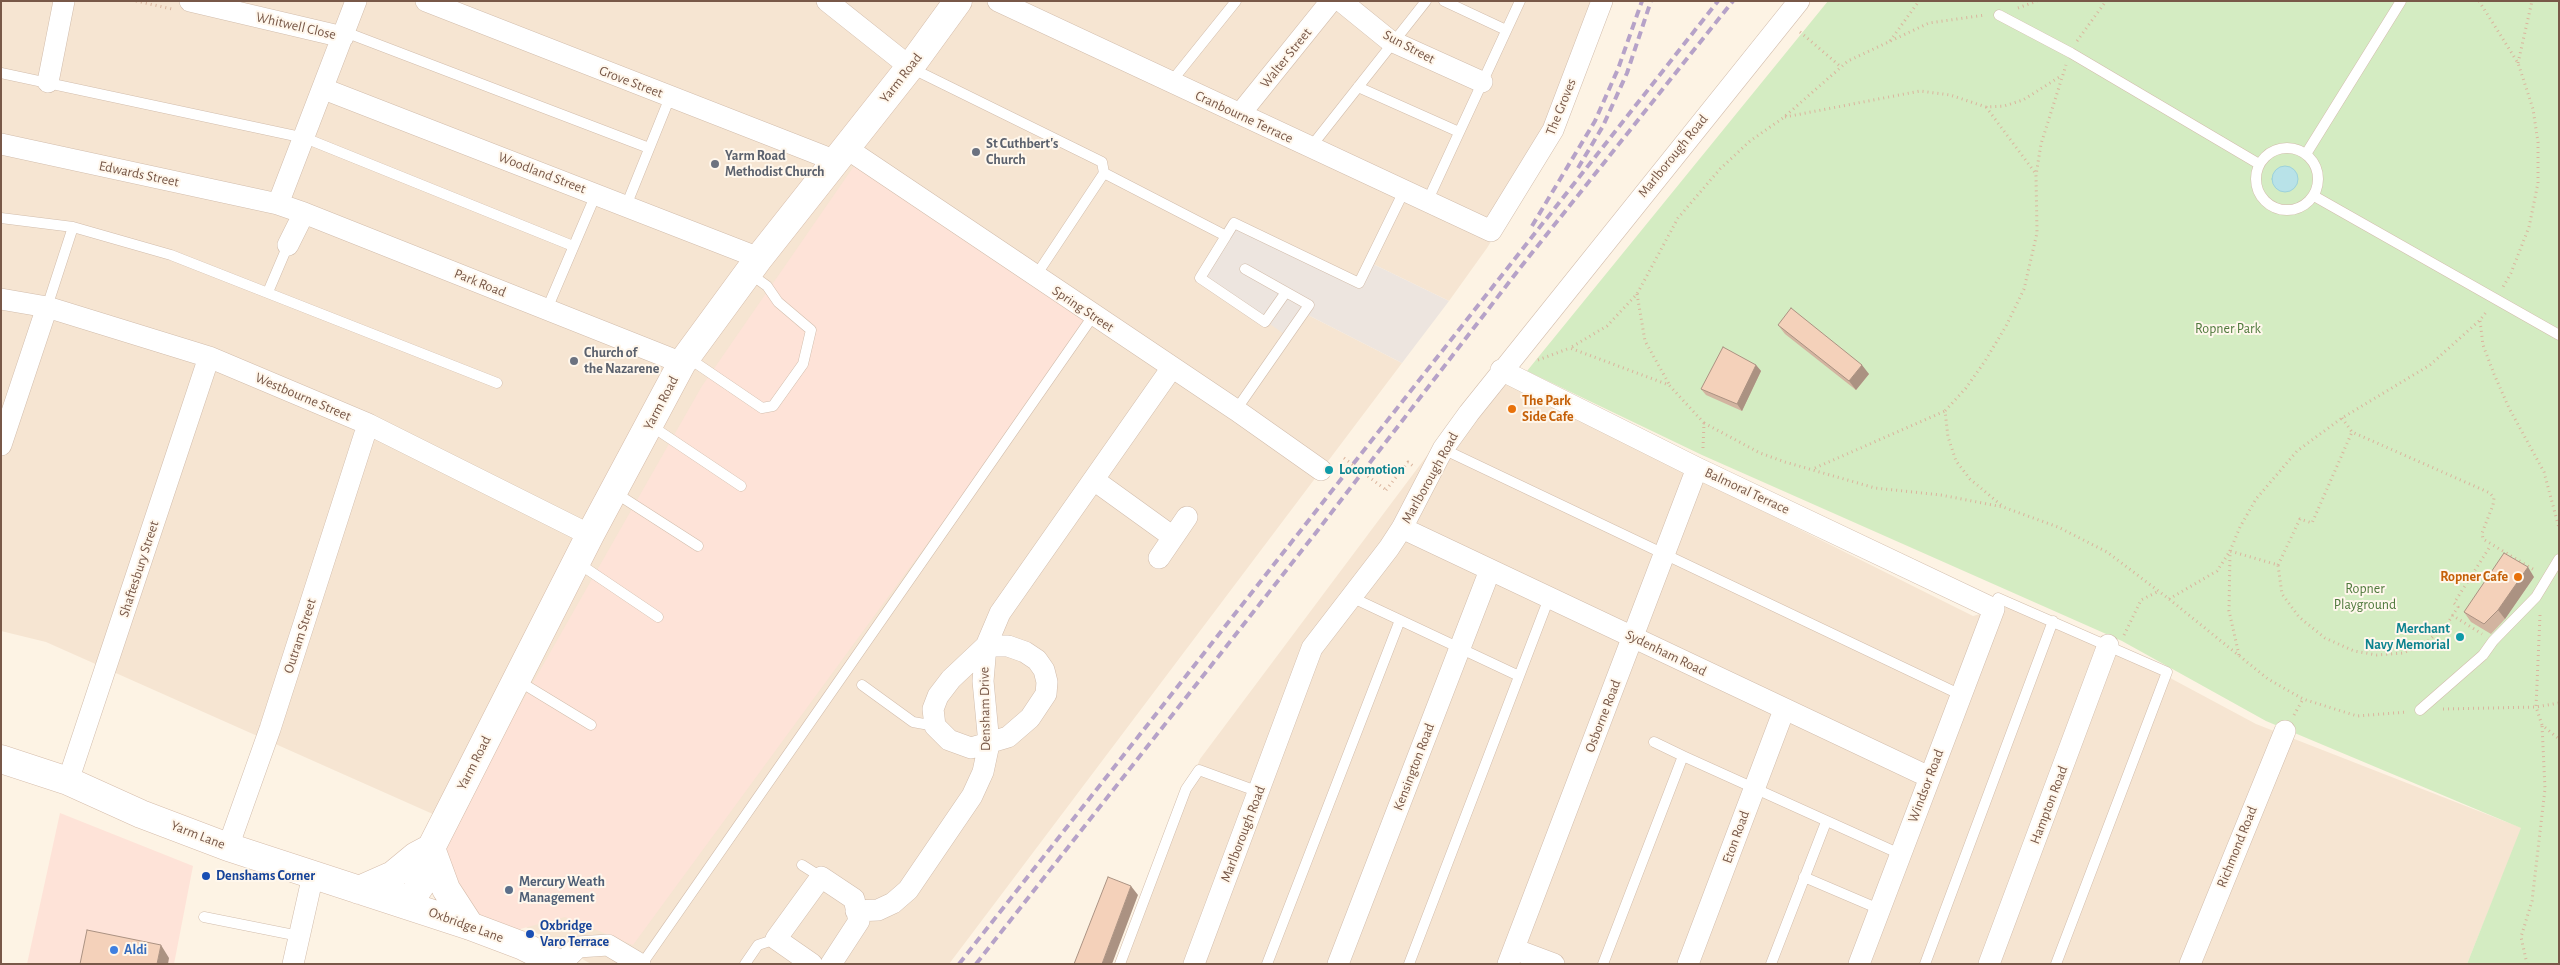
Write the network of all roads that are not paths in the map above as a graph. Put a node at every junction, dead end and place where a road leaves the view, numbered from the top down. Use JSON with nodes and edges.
{"nodes":[{"id":1,"x":64,"y":1,"type":"edge"},
{"id":2,"x":356,"y":1,"type":"edge"},
{"id":3,"x":426,"y":1,"type":"edge"},
{"id":4,"x":827,"y":1,"type":"edge"},
{"id":5,"x":958,"y":1,"type":"edge"},
{"id":6,"x":998,"y":1,"type":"edge"},
{"id":7,"x":1236,"y":1,"type":"edge"},
{"id":8,"x":1331,"y":1,"type":"edge"},
{"id":9,"x":1342,"y":1,"type":"edge"},
{"id":10,"x":1426,"y":1,"type":"edge"},
{"id":11,"x":1444,"y":1,"type":"edge"},
{"id":12,"x":1520,"y":1,"type":"edge"},
{"id":13,"x":1602,"y":1,"type":"edge"},
{"id":14,"x":1799,"y":1,"type":"edge"},
{"id":15,"x":2401,"y":1,"type":"edge"},
{"id":16,"x":182,"y":5,"type":"edge"},
{"id":17,"x":1999,"y":15,"type":"road end"},
{"id":18,"x":1506,"y":30,"type":"junction"},
{"id":19,"x":344,"y":34,"type":"junction"},
{"id":20,"x":1393,"y":42,"type":"junction"},
{"id":21,"x":910,"y":67,"type":"junction"},
{"id":22,"x":1,"y":73,"type":"edge"},
{"id":23,"x":48,"y":82,"type":"junction"},
{"id":24,"x":1171,"y":82,"type":"junction"},
{"id":25,"x":1482,"y":82,"type":"junction"},
{"id":26,"x":1358,"y":87,"type":"junction"},
{"id":27,"x":324,"y":89,"type":"junction"},
{"id":28,"x":670,"y":97,"type":"junction"},
{"id":29,"x":1240,"y":114,"type":"junction"},
{"id":30,"x":1459,"y":132,"type":"junction"},
{"id":31,"x":305,"y":138,"type":"junction"},
{"id":32,"x":1,"y":144,"type":"edge"},
{"id":33,"x":649,"y":148,"type":"junction"},
{"id":34,"x":1310,"y":148,"type":"junction"},
{"id":35,"x":2306,"y":154,"type":"junction"},
{"id":36,"x":841,"y":155,"type":"junction"},
{"id":37,"x":2259,"y":164,"type":"junction"},
{"id":38,"x":1104,"y":173,"type":"junction"},
{"id":39,"x":1404,"y":191,"type":"junction"},
{"id":40,"x":596,"y":194,"type":"junction"},
{"id":41,"x":2314,"y":196,"type":"junction"},
{"id":42,"x":1427,"y":202,"type":"junction"},
{"id":43,"x":278,"y":204,"type":"junction"},
{"id":44,"x":626,"y":206,"type":"junction"},
{"id":45,"x":304,"y":213,"type":"junction"},
{"id":46,"x":1,"y":218,"type":"edge"},
{"id":47,"x":73,"y":226,"type":"junction"},
{"id":48,"x":1492,"y":231,"type":"joint"},
{"id":49,"x":1226,"y":236,"type":"junction"},
{"id":50,"x":288,"y":245,"type":"joint"},
{"id":51,"x":573,"y":246,"type":"junction"},
{"id":52,"x":754,"y":266,"type":"junction"},
{"id":53,"x":1245,"y":269,"type":"dead end"},
{"id":54,"x":1034,"y":277,"type":"junction"},
{"id":55,"x":268,"y":292,"type":"junction"},
{"id":56,"x":1286,"y":292,"type":"junction"},
{"id":57,"x":1,"y":299,"type":"edge"},
{"id":58,"x":47,"y":307,"type":"junction"},
{"id":59,"x":546,"y":309,"type":"junction"},
{"id":60,"x":1093,"y":316,"type":"junction"},
{"id":61,"x":2559,"y":335,"type":"edge"},
{"id":62,"x":210,"y":357,"type":"junction"},
{"id":63,"x":684,"y":360,"type":"junction"},
{"id":64,"x":1171,"y":369,"type":"junction"},
{"id":65,"x":1501,"y":370,"type":"junction"},
{"id":66,"x":497,"y":383,"type":"dead end"},
{"id":67,"x":1236,"y":410,"type":"junction"},
{"id":68,"x":368,"y":424,"type":"junction"},
{"id":69,"x":649,"y":424,"type":"junction"},
{"id":70,"x":1,"y":445,"type":"edge"},
{"id":71,"x":1443,"y":449,"type":"junction"},
{"id":72,"x":1697,"y":468,"type":"junction"},
{"id":73,"x":1321,"y":470,"type":"dead end"},
{"id":74,"x":1094,"y":480,"type":"junction"},
{"id":75,"x":741,"y":486,"type":"dead end"},
{"id":76,"x":613,"y":491,"type":"junction"},
{"id":77,"x":1187,"y":517,"type":"dead end"},
{"id":78,"x":1402,"y":528,"type":"junction"},
{"id":79,"x":590,"y":535,"type":"junction"},
{"id":80,"x":1173,"y":537,"type":"junction"},
{"id":81,"x":698,"y":546,"type":"dead end"},
{"id":82,"x":1663,"y":555,"type":"junction"},
{"id":83,"x":1159,"y":558,"type":"dead end"},
{"id":84,"x":2559,"y":559,"type":"edge"},
{"id":85,"x":577,"y":562,"type":"junction"},
{"id":86,"x":1490,"y":570,"type":"junction"},
{"id":87,"x":1351,"y":597,"type":"junction"},
{"id":88,"x":1549,"y":598,"type":"junction"},
{"id":89,"x":1994,"y":609,"type":"junction"},
{"id":90,"x":658,"y":617,"type":"dead end"},
{"id":91,"x":1400,"y":620,"type":"junction"},
{"id":92,"x":2053,"y":620,"type":"junction"},
{"id":93,"x":1633,"y":637,"type":"junction"},
{"id":94,"x":986,"y":646,"type":"junction"},
{"id":95,"x":1459,"y":648,"type":"junction"},
{"id":96,"x":2113,"y":648,"type":"junction"},
{"id":97,"x":1519,"y":676,"type":"junction"},
{"id":98,"x":516,"y":679,"type":"junction"},
{"id":99,"x":862,"y":686,"type":"dead end"},
{"id":100,"x":1961,"y":695,"type":"junction"},
{"id":101,"x":1784,"y":710,"type":"junction"},
{"id":102,"x":2420,"y":710,"type":"road end"},
{"id":103,"x":591,"y":725,"type":"dead end"},
{"id":104,"x":935,"y":726,"type":"junction"},
{"id":105,"x":2285,"y":731,"type":"dead end"},
{"id":106,"x":1654,"y":742,"type":"dead end"},
{"id":107,"x":989,"y":744,"type":"junction"},
{"id":108,"x":1683,"y":756,"type":"junction"},
{"id":109,"x":1,"y":758,"type":"edge"},
{"id":110,"x":1929,"y":777,"type":"junction"},
{"id":111,"x":68,"y":782,"type":"junction"},
{"id":112,"x":1754,"y":789,"type":"junction"},
{"id":113,"x":1259,"y":792,"type":"junction"},
{"id":114,"x":1826,"y":822,"type":"junction"},
{"id":115,"x":228,"y":847,"type":"junction"},
{"id":116,"x":431,"y":848,"type":"junction"},
{"id":117,"x":1900,"y":854,"type":"junction"},
{"id":118,"x":802,"y":865,"type":"dead end"},
{"id":119,"x":312,"y":875,"type":"junction"},
{"id":120,"x":1804,"y":876,"type":"junction"},
{"id":121,"x":821,"y":877,"type":"junction"},
{"id":122,"x":359,"y":890,"type":"junction"},
{"id":123,"x":399,"y":902,"type":"junction"},
{"id":124,"x":1879,"y":909,"type":"junction"},
{"id":125,"x":856,"y":910,"type":"junction"},
{"id":126,"x":204,"y":917,"type":"dead end"},
{"id":127,"x":470,"y":926,"type":"junction"},
{"id":128,"x":299,"y":936,"type":"junction"},
{"id":129,"x":776,"y":939,"type":"junction"},
{"id":130,"x":1511,"y":956,"type":"edge"},
{"id":131,"x":550,"y":961,"type":"edge"},
{"id":132,"x":293,"y":964,"type":"edge"},
{"id":133,"x":641,"y":964,"type":"edge"},
{"id":134,"x":745,"y":964,"type":"edge"},
{"id":135,"x":812,"y":964,"type":"edge"},
{"id":136,"x":831,"y":964,"type":"edge"},
{"id":137,"x":1120,"y":964,"type":"edge"},
{"id":138,"x":1194,"y":964,"type":"edge"},
{"id":139,"x":1267,"y":964,"type":"edge"},
{"id":140,"x":1338,"y":964,"type":"edge"},
{"id":141,"x":1409,"y":964,"type":"edge"},
{"id":142,"x":1554,"y":964,"type":"edge"},
{"id":143,"x":1603,"y":964,"type":"edge"},
{"id":144,"x":1688,"y":964,"type":"edge"},
{"id":145,"x":1771,"y":964,"type":"edge"},
{"id":146,"x":1859,"y":964,"type":"edge"},
{"id":147,"x":1925,"y":964,"type":"edge"},
{"id":148,"x":1989,"y":964,"type":"edge"},
{"id":149,"x":2056,"y":964,"type":"edge"},
{"id":150,"x":2190,"y":964,"type":"edge"}],
"edges":[{"from":1,"to":23,"type":"street"},
{"from":2,"to":19,"type":"street"},
{"from":3,"to":28,"type":"street","name":"Grove Street"},
{"from":4,"to":21,"type":"street"},
{"from":5,"to":21,"type":"street","name":"Yarm Road"},
{"from":6,"to":24,"type":"street","name":"Cranbourne Terrace"},
{"from":7,"to":24,"type":"lane"},
{"from":8,"to":29,"type":"street","name":"Walter Street"},
{"from":9,"to":20,"type":"street","name":"Sun Street"},
{"from":10,"to":20,"type":"lane"},
{"from":11,"to":18,"type":"lane"},
{"from":12,"to":18,"type":"lane"},
{"from":13,"to":48,"type":"street","name":"The Groves"},
{"from":14,"to":65,"type":"street","name":"Marlborough Road"},
{"from":15,"to":35,"type":"lane"},
{"from":16,"to":19,"type":"street","name":"Whitwell Close"},
{"from":17,"to":37,"type":"lane"},
{"from":18,"to":25,"type":"lane"},
{"from":19,"to":27,"type":"street"},
{"from":19,"to":33,"type":"lane"},
{"from":20,"to":25,"type":"street","name":"Sun Street"},
{"from":20,"to":26,"type":"lane"},
{"from":21,"to":36,"type":"street","name":"Yarm Road"},
{"from":21,"to":38,"type":"lane"},
{"from":22,"to":23,"type":"lane"},
{"from":23,"to":31,"type":"lane"},
{"from":24,"to":29,"type":"street","name":"Cranbourne Terrace"},
{"from":25,"to":30,"type":"lane"},
{"from":26,"to":30,"type":"lane"},
{"from":26,"to":34,"type":"lane"},
{"from":27,"to":31,"type":"street"},
{"from":27,"to":40,"type":"street","name":"Woodland Street"},
{"from":28,"to":33,"type":"lane"},
{"from":28,"to":36,"type":"street","name":"Grove Street"},
{"from":29,"to":34,"type":"street","name":"Cranbourne Terrace"},
{"from":30,"to":42,"type":"lane"},
{"from":31,"to":43,"type":"street"},
{"from":31,"to":51,"type":"lane"},
{"from":32,"to":43,"type":"street","name":"Edwards Street"},
{"from":33,"to":44,"type":"lane"},
{"from":34,"to":39,"type":"street","name":"Cranbourne Terrace"},
{"from":35,"to":37,"type":"lane"},
{"from":35,"to":41,"type":"lane"},
{"from":36,"to":52,"type":"street","name":"Yarm Road"},
{"from":36,"to":54,"type":"street","name":"Spring Street"},
{"from":37,"to":41,"type":"lane"},
{"from":38,"to":49,"type":"lane"},
{"from":38,"to":54,"type":"lane"},
{"from":39,"to":42,"type":"street","name":"Cranbourne Terrace"},
{"from":39,"to":49,"type":"lane"},
{"from":40,"to":44,"type":"street","name":"Woodland Street"},
{"from":40,"to":51,"type":"lane"},
{"from":41,"to":61,"type":"lane"},
{"from":42,"to":48,"type":"street","name":"Cranbourne Terrace"},
{"from":43,"to":45,"type":"street","name":"Park Road"},
{"from":44,"to":52,"type":"street","name":"Woodland Street"},
{"from":45,"to":50,"type":"street"},
{"from":45,"to":59,"type":"street","name":"Park Road"},
{"from":46,"to":47,"type":"lane"},
{"from":47,"to":55,"type":"lane"},
{"from":47,"to":58,"type":"lane"},
{"from":49,"to":56,"type":"lane"},
{"from":50,"to":55,"type":"lane"},
{"from":51,"to":59,"type":"lane"},
{"from":52,"to":63,"type":"street","name":"Yarm Road"},
{"from":52,"to":63,"type":"lane"},
{"from":53,"to":56,"type":"lane"},
{"from":54,"to":60,"type":"street","name":"Spring Street"},
{"from":55,"to":66,"type":"lane"},
{"from":56,"to":67,"type":"lane"},
{"from":57,"to":58,"type":"street","name":"Westbourne Street"},
{"from":58,"to":62,"type":"street","name":"Westbourne Street"},
{"from":58,"to":70,"type":"street"},
{"from":59,"to":63,"type":"street","name":"Park Road"},
{"from":60,"to":64,"type":"street","name":"Spring Street"},
{"from":60,"to":133,"type":"lane"},
{"from":62,"to":68,"type":"street","name":"Westbourne Street"},
{"from":62,"to":111,"type":"street","name":"Shaftesbury Street"},
{"from":63,"to":69,"type":"street","name":"Yarm Road"},
{"from":64,"to":67,"type":"street","name":"Spring Street"},
{"from":64,"to":74,"type":"street","name":"Densham Drive"},
{"from":65,"to":71,"type":"street","name":"Marlborough Road"},
{"from":65,"to":72,"type":"street","name":"Balmoral Terrace"},
{"from":67,"to":73,"type":"street","name":"Spring Street"},
{"from":68,"to":79,"type":"street","name":"Westbourne Street"},
{"from":68,"to":115,"type":"street","name":"Outram Street"},
{"from":69,"to":75,"type":"lane"},
{"from":69,"to":76,"type":"street","name":"Yarm Road"},
{"from":71,"to":78,"type":"street","name":"Marlborough Road"},
{"from":71,"to":82,"type":"lane"},
{"from":72,"to":82,"type":"street","name":"Osborne Road"},
{"from":72,"to":89,"type":"street","name":"Balmoral Terrace"},
{"from":74,"to":80,"type":"street"},
{"from":74,"to":94,"type":"street","name":"Densham Drive"},
{"from":76,"to":79,"type":"street","name":"Yarm Road"},
{"from":76,"to":81,"type":"lane"},
{"from":77,"to":80,"type":"street"},
{"from":78,"to":86,"type":"street","name":"Sydenham Road"},
{"from":78,"to":87,"type":"street","name":"Marlborough Road"},
{"from":79,"to":85,"type":"street","name":"Yarm Road"},
{"from":80,"to":83,"type":"street"},
{"from":82,"to":93,"type":"street","name":"Osborne Road"},
{"from":82,"to":100,"type":"lane"},
{"from":84,"to":102,"type":"lane"},
{"from":85,"to":90,"type":"lane"},
{"from":85,"to":98,"type":"street","name":"Yarm Road"},
{"from":86,"to":88,"type":"street","name":"Sydenham Road"},
{"from":86,"to":95,"type":"street","name":"Kensington Road"},
{"from":87,"to":91,"type":"lane"},
{"from":87,"to":113,"type":"street","name":"Marlborough Road"},
{"from":88,"to":93,"type":"street","name":"Sydenham Road"},
{"from":88,"to":97,"type":"lane"},
{"from":89,"to":92,"type":"lane"},
{"from":89,"to":100,"type":"street","name":"Windsor Road"},
{"from":91,"to":95,"type":"lane"},
{"from":91,"to":139,"type":"lane"},
{"from":92,"to":96,"type":"lane"},
{"from":92,"to":147,"type":"lane"},
{"from":93,"to":101,"type":"street","name":"Sydenham Road"},
{"from":93,"to":130,"type":"street","name":"Osborne Road"},
{"from":94,"to":104,"type":"street"},
{"from":94,"to":107,"type":"street","name":"Densham Drive"},
{"from":94,"to":107,"type":"street"},
{"from":95,"to":97,"type":"lane"},
{"from":95,"to":140,"type":"street","name":"Kensington Road"},
{"from":96,"to":148,"type":"street","name":"Hampton Road"},
{"from":96,"to":149,"type":"lane"},
{"from":97,"to":141,"type":"lane"},
{"from":98,"to":103,"type":"lane"},
{"from":98,"to":116,"type":"street","name":"Yarm Road"},
{"from":99,"to":104,"type":"lane"},
{"from":100,"to":110,"type":"street","name":"Windsor Road"},
{"from":101,"to":110,"type":"street","name":"Sydenham Road"},
{"from":101,"to":112,"type":"street","name":"Eton Road"},
{"from":104,"to":107,"type":"street"},
{"from":105,"to":150,"type":"street","name":"Richmond Road"},
{"from":106,"to":108,"type":"lane"},
{"from":107,"to":125,"type":"street","name":"Densham Drive"},
{"from":108,"to":112,"type":"lane"},
{"from":108,"to":143,"type":"lane"},
{"from":109,"to":111,"type":"street","name":"Yarm Lane"},
{"from":110,"to":117,"type":"street","name":"Windsor Road"},
{"from":111,"to":115,"type":"street","name":"Yarm Lane"},
{"from":112,"to":114,"type":"lane"},
{"from":112,"to":144,"type":"street","name":"Eton Road"},
{"from":113,"to":137,"type":"lane"},
{"from":113,"to":138,"type":"street","name":"Marlborough Road"},
{"from":114,"to":117,"type":"lane"},
{"from":114,"to":120,"type":"lane"},
{"from":115,"to":119,"type":"street","name":"Yarm Lane"},
{"from":116,"to":122,"type":"street"},
{"from":116,"to":123,"type":"street","name":"Yarm Road"},
{"from":116,"to":127,"type":"street"},
{"from":117,"to":124,"type":"street","name":"Windsor Road"},
{"from":118,"to":121,"type":"lane"},
{"from":119,"to":122,"type":"street","name":"Yarm Lane"},
{"from":119,"to":128,"type":"street"},
{"from":120,"to":124,"type":"lane"},
{"from":120,"to":145,"type":"lane"},
{"from":121,"to":125,"type":"street"},
{"from":121,"to":129,"type":"street"},
{"from":122,"to":123,"type":"street","name":"Yarm Lane"},
{"from":123,"to":127,"type":"street","name":"Oxbridge Lane"},
{"from":124,"to":146,"type":"street","name":"Windsor Road"},
{"from":125,"to":136,"type":"street"},
{"from":126,"to":128,"type":"lane"},
{"from":127,"to":131,"type":"street","name":"Oxbridge Lane"},
{"from":128,"to":132,"type":"street"},
{"from":129,"to":134,"type":"lane"},
{"from":129,"to":135,"type":"street"},
{"from":130,"to":142,"type":"street"},
{"from":131,"to":133,"type":"street"}]}
